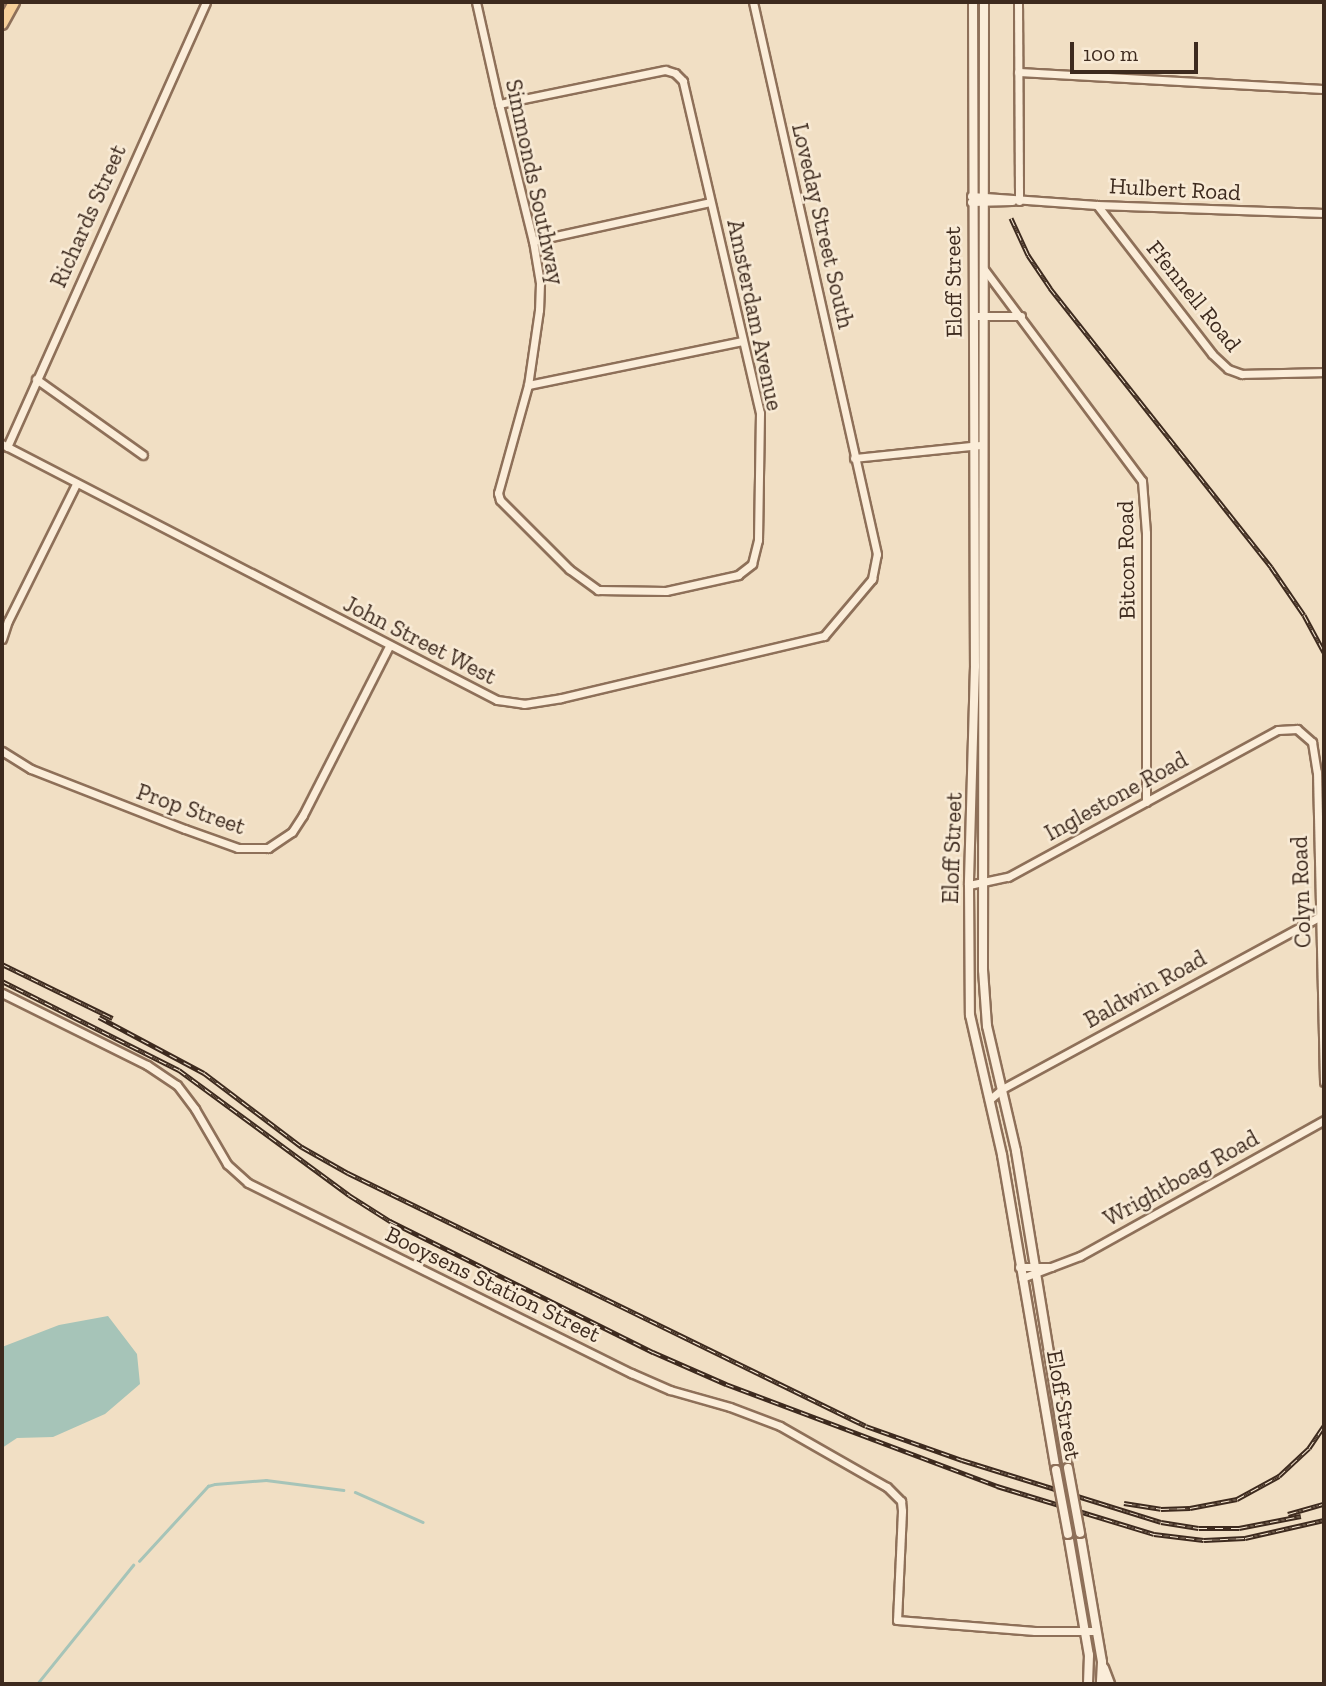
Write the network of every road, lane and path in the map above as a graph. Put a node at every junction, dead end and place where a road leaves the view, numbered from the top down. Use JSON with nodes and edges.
{"nodes":[{"id":1,"x":14,"y":2,"type":"edge"},
{"id":2,"x":206,"y":2,"type":"edge"},
{"id":3,"x":476,"y":2,"type":"edge"},
{"id":4,"x":753,"y":2,"type":"edge"},
{"id":5,"x":973,"y":2,"type":"edge"},
{"id":6,"x":984,"y":2,"type":"edge"},
{"id":7,"x":1018,"y":2,"type":"edge"},
{"id":8,"x":2,"y":24,"type":"edge"},
{"id":9,"x":1018,"y":72,"type":"junction"},
{"id":10,"x":974,"y":80,"type":"junction"},
{"id":11,"x":984,"y":81,"type":"junction"},
{"id":12,"x":1324,"y":89,"type":"edge"},
{"id":13,"x":499,"y":104,"type":"junction"},
{"id":14,"x":971,"y":199,"type":"junction"},
{"id":15,"x":984,"y":199,"type":"junction"},
{"id":16,"x":1020,"y":200,"type":"junction"},
{"id":17,"x":710,"y":202,"type":"junction"},
{"id":18,"x":1097,"y":205,"type":"junction"},
{"id":19,"x":1324,"y":213,"type":"edge"},
{"id":20,"x":533,"y":241,"type":"junction"},
{"id":21,"x":984,"y":269,"type":"junction"},
{"id":22,"x":974,"y":316,"type":"junction"},
{"id":23,"x":985,"y":316,"type":"junction"},
{"id":24,"x":1021,"y":316,"type":"junction"},
{"id":25,"x":743,"y":341,"type":"junction"},
{"id":26,"x":1324,"y":372,"type":"edge"},
{"id":27,"x":36,"y":379,"type":"junction"},
{"id":28,"x":528,"y":385,"type":"junction"},
{"id":29,"x":983,"y":445,"type":"junction"},
{"id":30,"x":4,"y":446,"type":"edge"},
{"id":31,"x":972,"y":446,"type":"junction"},
{"id":32,"x":142,"y":455,"type":"dead end"},
{"id":33,"x":854,"y":458,"type":"junction"},
{"id":34,"x":76,"y":484,"type":"junction"},
{"id":35,"x":498,"y":493,"type":"joint"},
{"id":36,"x":2,"y":639,"type":"edge"},
{"id":37,"x":979,"y":645,"type":"junction"},
{"id":38,"x":389,"y":646,"type":"junction"},
{"id":39,"x":1278,"y":730,"type":"joint"},
{"id":40,"x":2,"y":751,"type":"edge"},
{"id":41,"x":973,"y":752,"type":"junction"},
{"id":42,"x":983,"y":752,"type":"junction"},
{"id":43,"x":1146,"y":802,"type":"junction"},
{"id":44,"x":969,"y":885,"type":"junction"},
{"id":45,"x":982,"y":885,"type":"junction"},
{"id":46,"x":1322,"y":915,"type":"junction"},
{"id":47,"x":2,"y":993,"type":"edge"},
{"id":48,"x":1324,"y":1082,"type":"edge"},
{"id":49,"x":1002,"y":1089,"type":"junction"},
{"id":50,"x":989,"y":1100,"type":"junction"},
{"id":51,"x":1324,"y":1120,"type":"edge"},
{"id":52,"x":1021,"y":1188,"type":"junction"},
{"id":53,"x":1008,"y":1191,"type":"junction"},
{"id":54,"x":1032,"y":1265,"type":"junction"},
{"id":55,"x":1019,"y":1267,"type":"junction"},
{"id":56,"x":1055,"y":1267,"type":"junction"},
{"id":57,"x":1034,"y":1276,"type":"junction"},
{"id":58,"x":1022,"y":1278,"type":"junction"},
{"id":59,"x":1057,"y":1407,"type":"junction"},
{"id":60,"x":1045,"y":1409,"type":"junction"},
{"id":61,"x":1096,"y":1630,"type":"junction"},
{"id":62,"x":1086,"y":1631,"type":"junction"},
{"id":63,"x":1102,"y":1662,"type":"junction"},
{"id":64,"x":1088,"y":1684,"type":"edge"},
{"id":65,"x":1101,"y":1684,"type":"edge"},
{"id":66,"x":1110,"y":1684,"type":"edge"}],
"edges":[{"from":1,"to":8,"type":"main road"},
{"from":2,"to":27,"type":"street","name":"Richards Street"},
{"from":3,"to":13,"type":"street","name":"Simmonds Southway"},
{"from":4,"to":33,"type":"street","name":"Loveday Street South"},
{"from":5,"to":10,"type":"street","name":"Eloff Street"},
{"from":6,"to":11,"type":"street","name":"Eloff Street"},
{"from":7,"to":9,"type":"street"},
{"from":9,"to":12,"type":"street"},
{"from":9,"to":16,"type":"street"},
{"from":10,"to":11,"type":"street"},
{"from":10,"to":14,"type":"street","name":"Eloff Street"},
{"from":11,"to":15,"type":"street","name":"Eloff Street"},
{"from":13,"to":17,"type":"street","name":"Amsterdam Avenue"},
{"from":13,"to":20,"type":"street","name":"Simmonds Southway"},
{"from":14,"to":15,"type":"street","name":"Hulbert Road"},
{"from":14,"to":22,"type":"street","name":"Eloff Street"},
{"from":15,"to":16,"type":"street","name":"Hulbert Road"},
{"from":15,"to":21,"type":"street","name":"Eloff Street"},
{"from":16,"to":18,"type":"street","name":"Hulbert Road"},
{"from":17,"to":20,"type":"street"},
{"from":17,"to":25,"type":"street","name":"Amsterdam Avenue"},
{"from":18,"to":19,"type":"street","name":"Hulbert Road"},
{"from":18,"to":26,"type":"street","name":"Ffennell Road"},
{"from":20,"to":28,"type":"street","name":"Simmonds Southway"},
{"from":21,"to":23,"type":"street","name":"Eloff Street"},
{"from":21,"to":24,"type":"street","name":"Bitcon Road"},
{"from":22,"to":23,"type":"street"},
{"from":22,"to":31,"type":"street","name":"Eloff Street"},
{"from":23,"to":24,"type":"street"},
{"from":23,"to":29,"type":"street","name":"Eloff Street"},
{"from":24,"to":43,"type":"street","name":"Bitcon Road"},
{"from":25,"to":28,"type":"street"},
{"from":25,"to":35,"type":"street","name":"Amsterdam Avenue"},
{"from":27,"to":30,"type":"street","name":"Richards Street"},
{"from":27,"to":32,"type":"street"},
{"from":28,"to":35,"type":"street","name":"Simmonds Southway"},
{"from":29,"to":31,"type":"street"},
{"from":29,"to":37,"type":"street","name":"Eloff Street"},
{"from":30,"to":34,"type":"street","name":"John Street West"},
{"from":31,"to":33,"type":"street"},
{"from":31,"to":37,"type":"street","name":"Eloff Street"},
{"from":33,"to":38,"type":"street","name":"John Street West"},
{"from":34,"to":36,"type":"street"},
{"from":34,"to":38,"type":"street","name":"John Street West"},
{"from":37,"to":41,"type":"street","name":"Eloff Street"},
{"from":37,"to":42,"type":"street","name":"Eloff Street"},
{"from":38,"to":40,"type":"street","name":"Prop Street"},
{"from":39,"to":43,"type":"street","name":"Inglestone Road"},
{"from":39,"to":46,"type":"street","name":"Colyn Road"},
{"from":41,"to":42,"type":"street"},
{"from":41,"to":44,"type":"street","name":"Eloff Street"},
{"from":42,"to":45,"type":"street","name":"Eloff Street"},
{"from":43,"to":45,"type":"street","name":"Inglestone Road"},
{"from":44,"to":45,"type":"street","name":"Inglestone Road"},
{"from":44,"to":50,"type":"street","name":"Eloff Street"},
{"from":45,"to":49,"type":"street","name":"Eloff Street"},
{"from":46,"to":48,"type":"street","name":"Colyn Road"},
{"from":46,"to":49,"type":"street","name":"Baldwin Road"},
{"from":47,"to":62,"type":"street","name":"Booysens Station Street"},
{"from":49,"to":50,"type":"street","name":"Baldwin Road"},
{"from":49,"to":52,"type":"street","name":"Eloff Street"},
{"from":50,"to":53,"type":"street","name":"Eloff Street"},
{"from":51,"to":56,"type":"street","name":"Wrightboag Road"},
{"from":52,"to":53,"type":"street"},
{"from":52,"to":54,"type":"street","name":"Eloff Street"},
{"from":53,"to":55,"type":"street","name":"Eloff Street"},
{"from":54,"to":55,"type":"street"},
{"from":54,"to":56,"type":"street"},
{"from":54,"to":57,"type":"street","name":"Eloff Street"},
{"from":55,"to":58,"type":"street","name":"Eloff Street"},
{"from":56,"to":57,"type":"street","name":"Wrightboag Road"},
{"from":57,"to":58,"type":"street","name":"Wrightboag Road"},
{"from":57,"to":59,"type":"street","name":"Eloff Street"},
{"from":58,"to":60,"type":"street","name":"Eloff Street"},
{"from":59,"to":60,"type":"street"},
{"from":59,"to":61,"type":"street","name":"Eloff Street","bridge":true},
{"from":60,"to":62,"type":"street","name":"Eloff Street","bridge":true},
{"from":61,"to":62,"type":"street"},
{"from":61,"to":63,"type":"street","name":"Eloff Street"},
{"from":62,"to":64,"type":"street","name":"Eloff Street"},
{"from":63,"to":65,"type":"street","name":"Eloff Street"},
{"from":63,"to":66,"type":"street"}]}
